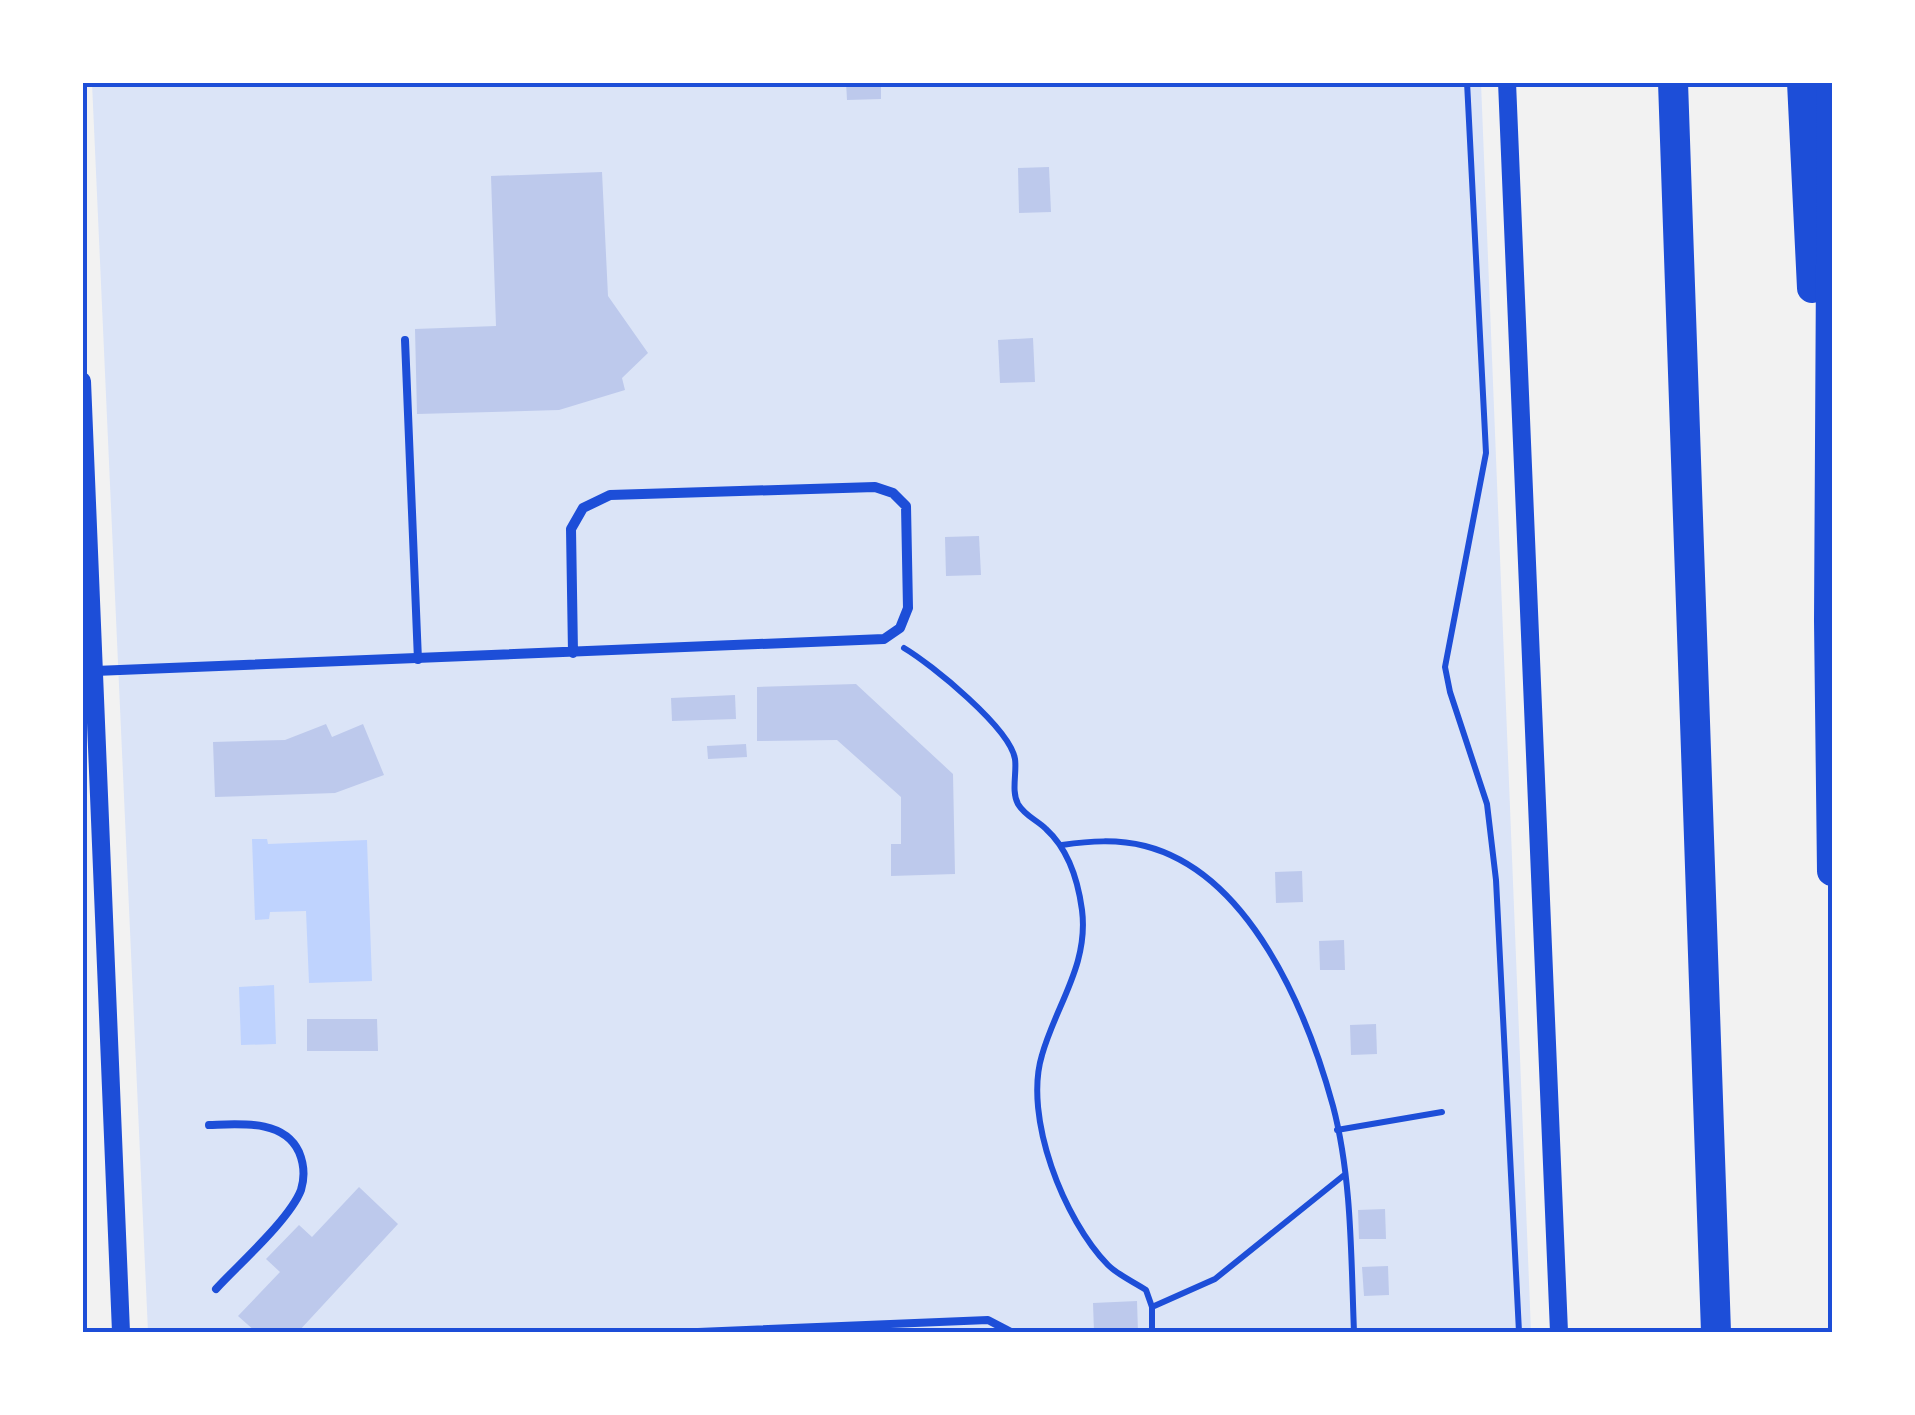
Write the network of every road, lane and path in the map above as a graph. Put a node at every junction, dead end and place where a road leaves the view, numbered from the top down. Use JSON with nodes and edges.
{"nodes":[{"id":1,"x":1467,"y":82,"type":"edge"},
{"id":2,"x":1507,"y":82,"type":"edge"},
{"id":3,"x":1673,"y":82,"type":"edge"},
{"id":4,"x":1802,"y":82,"type":"edge"},
{"id":5,"x":1832,"y":86,"type":"edge"},
{"id":6,"x":406,"y":340,"type":"dead end"},
{"id":7,"x":82,"y":382,"type":"edge"},
{"id":8,"x":1829,"y":620,"type":"junction"},
{"id":9,"x":884,"y":639,"type":"junction"},
{"id":10,"x":573,"y":653,"type":"junction"},
{"id":11,"x":418,"y":660,"type":"junction"},
{"id":12,"x":96,"y":670,"type":"junction"},
{"id":13,"x":89,"y":694,"type":"edge"},
{"id":14,"x":1062,"y":845,"type":"junction"},
{"id":15,"x":1832,"y":871,"type":"edge"},
{"id":16,"x":1442,"y":1112,"type":"dead end"},
{"id":17,"x":209,"y":1125,"type":"dead end"},
{"id":18,"x":1337,"y":1130,"type":"junction"},
{"id":19,"x":1344,"y":1175,"type":"junction"},
{"id":20,"x":216,"y":1290,"type":"dead end"},
{"id":21,"x":1152,"y":1307,"type":"junction"},
{"id":22,"x":121,"y":1332,"type":"edge"},
{"id":23,"x":698,"y":1332,"type":"edge"},
{"id":24,"x":1011,"y":1332,"type":"edge"},
{"id":25,"x":1152,"y":1332,"type":"edge"},
{"id":26,"x":1354,"y":1332,"type":"edge"},
{"id":27,"x":1519,"y":1332,"type":"edge"},
{"id":28,"x":1559,"y":1332,"type":"edge"},
{"id":29,"x":1716,"y":1332,"type":"edge"}],
"edges":[{"from":1,"to":27,"type":"path"},
{"from":2,"to":28,"type":"street"},
{"from":3,"to":29,"type":"highway"},
{"from":4,"to":8,"type":"highway"},
{"from":5,"to":8,"type":"highway"},
{"from":6,"to":11,"type":"lane"},
{"from":7,"to":12,"type":"street"},
{"from":8,"to":15,"type":"highway"},
{"from":9,"to":10,"type":"street"},
{"from":9,"to":10,"type":"street"},
{"from":9,"to":14,"type":"path"},
{"from":10,"to":11,"type":"street"},
{"from":11,"to":12,"type":"street"},
{"from":12,"to":13,"type":"street"},
{"from":13,"to":22,"type":"street"},
{"from":14,"to":18,"type":"path"},
{"from":14,"to":21,"type":"path"},
{"from":16,"to":18,"type":"path"},
{"from":17,"to":20,"type":"lane"},
{"from":18,"to":19,"type":"path"},
{"from":19,"to":21,"type":"path"},
{"from":19,"to":26,"type":"path"},
{"from":21,"to":25,"type":"path"},
{"from":23,"to":24,"type":"lane"}]}
